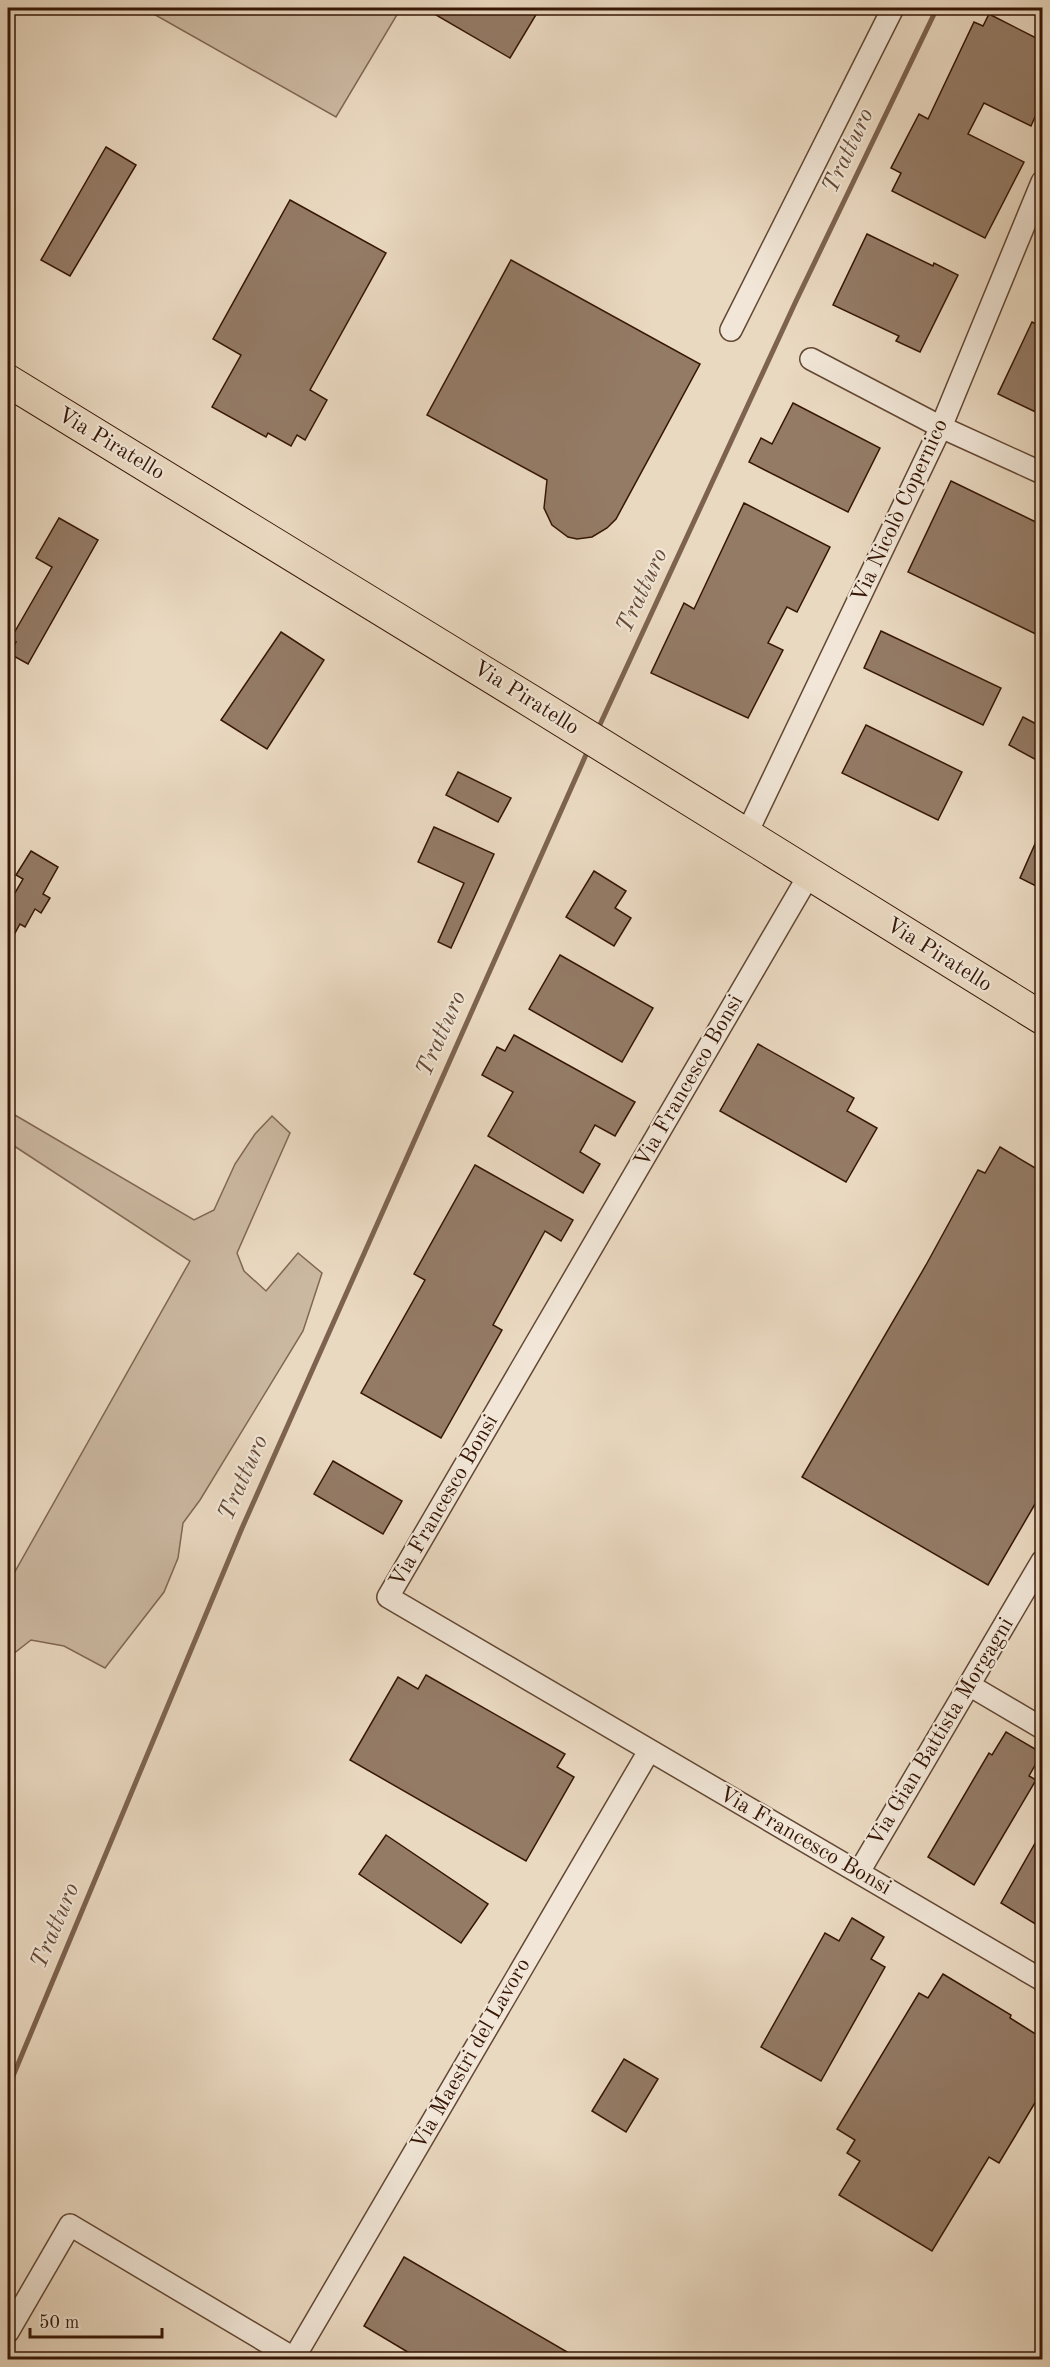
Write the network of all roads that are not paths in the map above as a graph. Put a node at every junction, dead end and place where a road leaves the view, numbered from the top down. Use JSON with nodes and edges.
{"nodes":[{"id":1,"x":893,"y":8,"type":"edge"},
{"id":2,"x":1042,"y":182,"type":"edge"},
{"id":3,"x":731,"y":330,"type":"dead end"},
{"id":4,"x":812,"y":359,"type":"dead end"},
{"id":5,"x":8,"y":381,"type":"edge"},
{"id":6,"x":941,"y":427,"type":"junction"},
{"id":7,"x":1042,"y":473,"type":"edge"},
{"id":8,"x":746,"y":835,"type":"junction"},
{"id":9,"x":810,"y":875,"type":"junction"},
{"id":10,"x":1042,"y":1018,"type":"edge"},
{"id":11,"x":1042,"y":1561,"type":"edge"},
{"id":12,"x":969,"y":1685,"type":"junction"},
{"id":13,"x":1042,"y":1728,"type":"edge"},
{"id":14,"x":649,"y":1751,"type":"junction"},
{"id":15,"x":859,"y":1872,"type":"junction"},
{"id":16,"x":1042,"y":1980,"type":"edge"},
{"id":17,"x":8,"y":2332,"type":"edge"},
{"id":18,"x":296,"y":2359,"type":"edge"}],
"edges":[{"from":1,"to":3,"type":"street"},
{"from":2,"to":6,"type":"street","name":"Via Nicolò Copernico"},
{"from":4,"to":6,"type":"street"},
{"from":5,"to":8,"type":"main road","name":"Via Piratello"},
{"from":6,"to":7,"type":"street"},
{"from":6,"to":8,"type":"street","name":"Via Nicolò Copernico"},
{"from":8,"to":9,"type":"main road","name":"Via Piratello"},
{"from":9,"to":10,"type":"main road","name":"Via Piratello"},
{"from":9,"to":14,"type":"street","name":"Via Francesco Bonsi"},
{"from":11,"to":12,"type":"street","name":"Via Gian Battista Morgagni"},
{"from":12,"to":13,"type":"street"},
{"from":12,"to":15,"type":"street","name":"Via Gian Battista Morgagni"},
{"from":14,"to":15,"type":"street","name":"Via Francesco Bonsi"},
{"from":14,"to":18,"type":"street","name":"Via Maestri del Lavoro"},
{"from":15,"to":16,"type":"street","name":"Via Francesco Bonsi"},
{"from":17,"to":18,"type":"street"}]}
